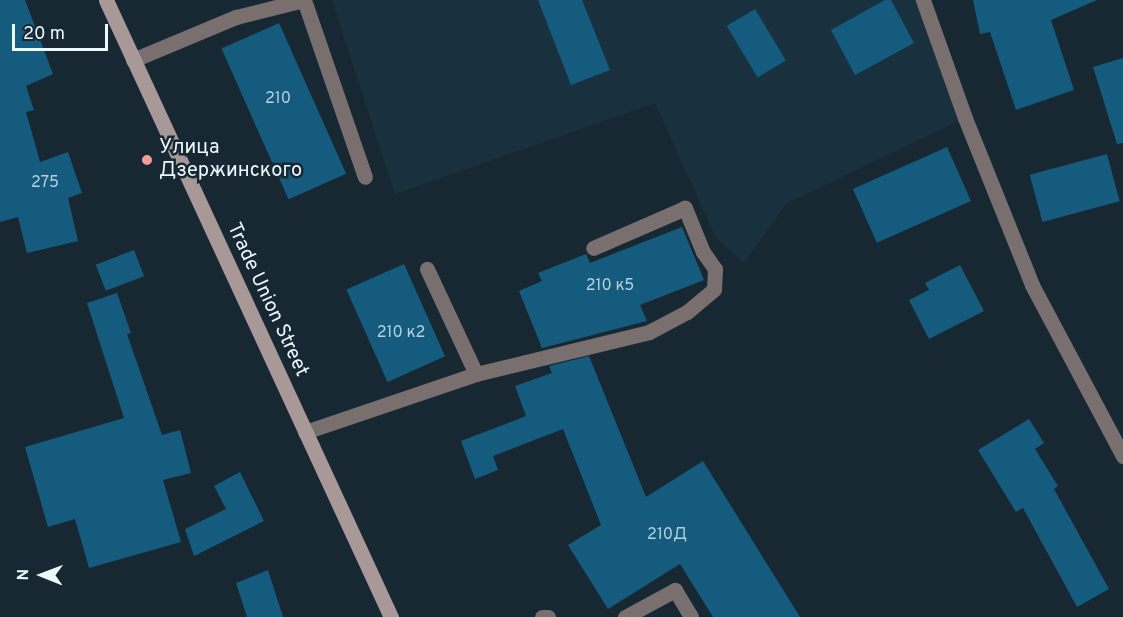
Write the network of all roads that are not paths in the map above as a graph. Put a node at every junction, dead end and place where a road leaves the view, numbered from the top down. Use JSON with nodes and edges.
{"nodes":[{"id":1,"x":106,"y":0,"type":"edge"},
{"id":2,"x":304,"y":0,"type":"edge"},
{"id":3,"x":923,"y":0,"type":"edge"},
{"id":4,"x":133,"y":60,"type":"junction"},
{"id":5,"x":365,"y":177,"type":"dead end"},
{"id":6,"x":593,"y":248,"type":"dead end"},
{"id":7,"x":427,"y":269,"type":"dead end"},
{"id":8,"x":476,"y":374,"type":"junction"},
{"id":9,"x":305,"y":432,"type":"junction"},
{"id":10,"x":1123,"y":456,"type":"edge"},
{"id":11,"x":391,"y":617,"type":"edge"},
{"id":12,"x":542,"y":617,"type":"edge"},
{"id":13,"x":548,"y":617,"type":"edge"},
{"id":14,"x":625,"y":617,"type":"edge"},
{"id":15,"x":691,"y":617,"type":"edge"}],
"edges":[{"from":1,"to":4,"type":"street","name":"Trade Union Street"},
{"from":2,"to":4,"type":"lane"},
{"from":2,"to":5,"type":"lane"},
{"from":3,"to":10,"type":"lane"},
{"from":4,"to":9,"type":"street","name":"Trade Union Street"},
{"from":6,"to":8,"type":"lane"},
{"from":7,"to":8,"type":"lane"},
{"from":8,"to":9,"type":"lane"},
{"from":9,"to":11,"type":"street","name":"Trade Union Street"},
{"from":12,"to":13,"type":"lane"},
{"from":14,"to":15,"type":"lane"}]}
